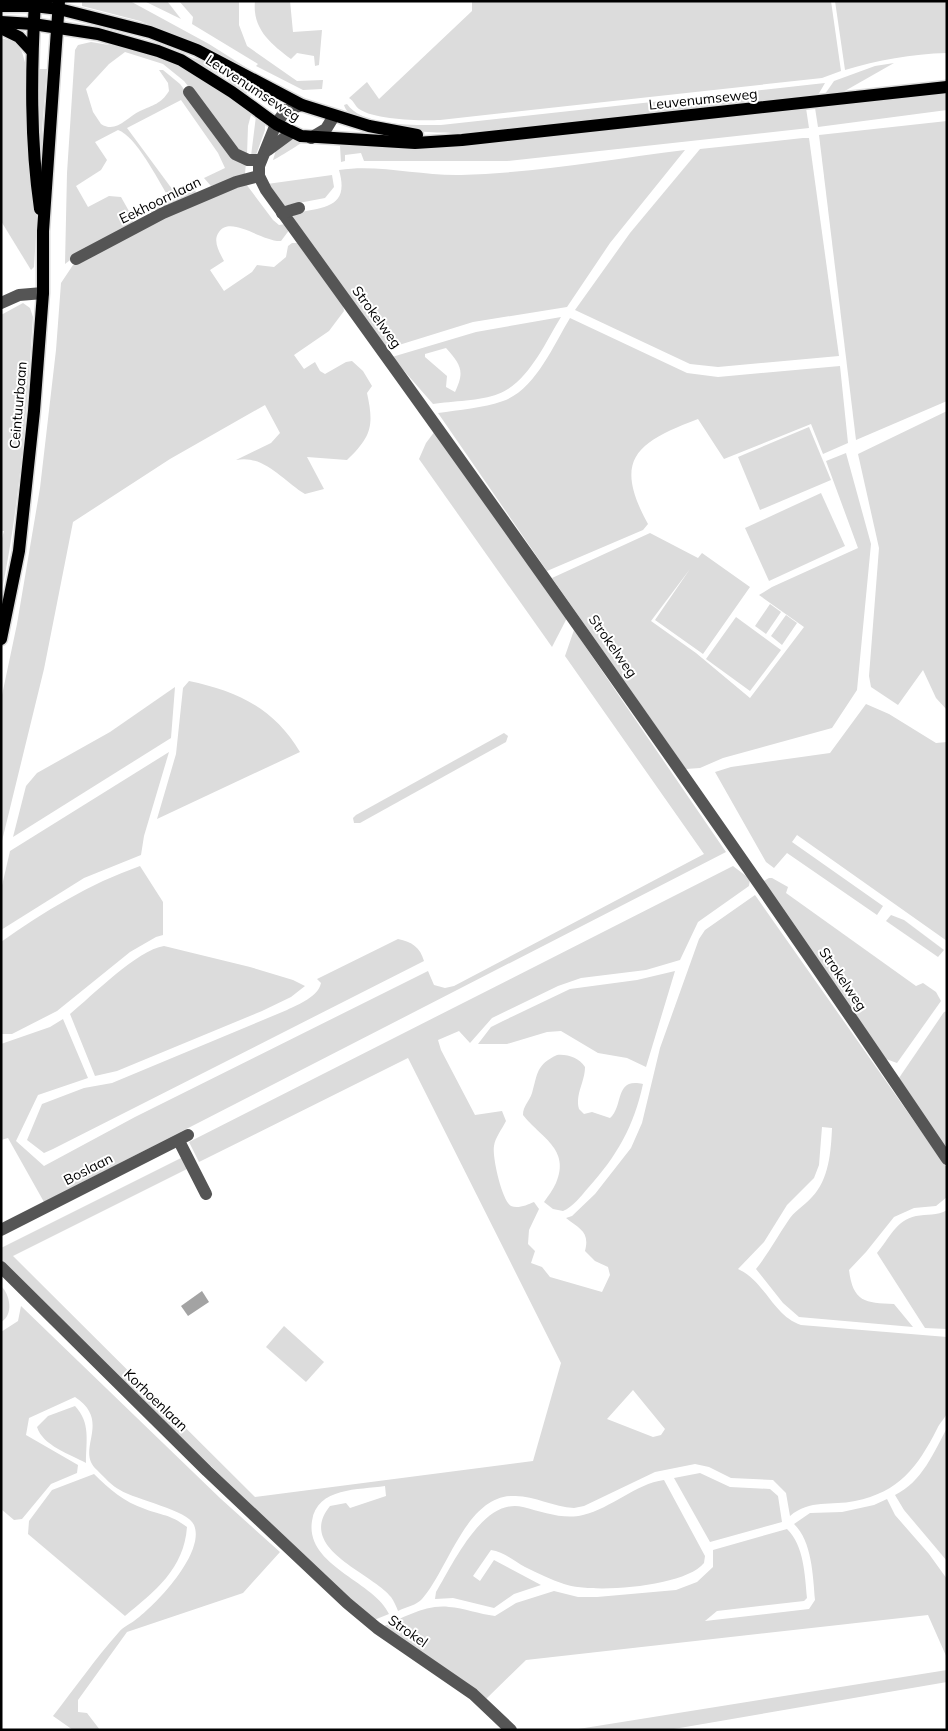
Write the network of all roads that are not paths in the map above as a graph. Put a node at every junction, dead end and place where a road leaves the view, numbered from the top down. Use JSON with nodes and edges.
{"nodes":[{"id":1,"x":35,"y":3,"type":"edge"},
{"id":2,"x":59,"y":5,"type":"edge"},
{"id":3,"x":1,"y":6,"type":"edge"},
{"id":4,"x":1,"y":22,"type":"edge"},
{"id":5,"x":33,"y":24,"type":"junction"},
{"id":6,"x":1,"y":28,"type":"edge"},
{"id":7,"x":58,"y":30,"type":"junction"},
{"id":8,"x":32,"y":52,"type":"junction"},
{"id":9,"x":947,"y":87,"type":"edge"},
{"id":10,"x":189,"y":92,"type":"dead end"},
{"id":11,"x":302,"y":105,"type":"junction"},
{"id":12,"x":334,"y":116,"type":"junction"},
{"id":13,"x":276,"y":124,"type":"junction"},
{"id":14,"x":291,"y":133,"type":"junction"},
{"id":15,"x":311,"y":138,"type":"junction"},
{"id":16,"x":462,"y":140,"type":"junction"},
{"id":17,"x":263,"y":157,"type":"junction"},
{"id":18,"x":259,"y":176,"type":"junction"},
{"id":19,"x":299,"y":208,"type":"dead end"},
{"id":20,"x":282,"y":213,"type":"junction"},
{"id":21,"x":43,"y":231,"type":"junction"},
{"id":22,"x":76,"y":259,"type":"dead end"},
{"id":23,"x":43,"y":293,"type":"junction"},
{"id":24,"x":1,"y":303,"type":"edge"},
{"id":25,"x":1,"y":639,"type":"edge"},
{"id":26,"x":947,"y":1159,"type":"edge"},
{"id":27,"x":206,"y":1194,"type":"dead end"},
{"id":28,"x":1,"y":1230,"type":"edge"},
{"id":29,"x":1,"y":1267,"type":"edge"},
{"id":30,"x":291,"y":1552,"type":"joint"},
{"id":31,"x":511,"y":1730,"type":"edge"}],
"edges":[{"from":1,"to":2,"type":"main road","name":"Leuvenumseweg"},
{"from":1,"to":3,"type":"main road","name":"Leuvenumseweg"},
{"from":1,"to":5,"type":"main road","name":"Ceintuurbaan"},
{"from":2,"to":7,"type":"main road","name":"Ceintuurbaan"},
{"from":2,"to":11,"type":"main road","name":"Leuvenumseweg"},
{"from":4,"to":5,"type":"main road","name":"Leuvenumseweg"},
{"from":5,"to":7,"type":"main road","name":"Leuvenumseweg"},
{"from":5,"to":8,"type":"main road","name":"Ceintuurbaan"},
{"from":6,"to":8,"type":"main road"},
{"from":7,"to":13,"type":"main road","name":"Leuvenumseweg"},
{"from":7,"to":21,"type":"main road","name":"Ceintuurbaan"},
{"from":8,"to":21,"type":"main road","name":"Ceintuurbaan"},
{"from":9,"to":16,"type":"main road","name":"Leuvenumseweg"},
{"from":10,"to":17,"type":"street"},
{"from":11,"to":12,"type":"main road","name":"Leuvenumseweg"},
{"from":11,"to":13,"type":"street"},
{"from":12,"to":15,"type":"street"},
{"from":12,"to":16,"type":"main road","name":"Leuvenumseweg"},
{"from":13,"to":14,"type":"main road","name":"Leuvenumseweg"},
{"from":13,"to":17,"type":"street"},
{"from":14,"to":15,"type":"main road","name":"Leuvenumseweg"},
{"from":14,"to":17,"type":"street"},
{"from":15,"to":16,"type":"main road","name":"Leuvenumseweg"},
{"from":17,"to":18,"type":"street"},
{"from":18,"to":20,"type":"street","name":"Strokelweg"},
{"from":18,"to":22,"type":"street","name":"Eekhoornlaan"},
{"from":19,"to":20,"type":"street"},
{"from":20,"to":26,"type":"street","name":"Strokelweg"},
{"from":21,"to":23,"type":"main road","name":"Ceintuurbaan"},
{"from":23,"to":24,"type":"street"},
{"from":23,"to":25,"type":"main road","name":"Ceintuurbaan"},
{"from":27,"to":28,"type":"street","name":"Boslaan"},
{"from":29,"to":30,"type":"street","name":"Korhoenlaan"},
{"from":30,"to":31,"type":"street","name":"Strokel"}]}
